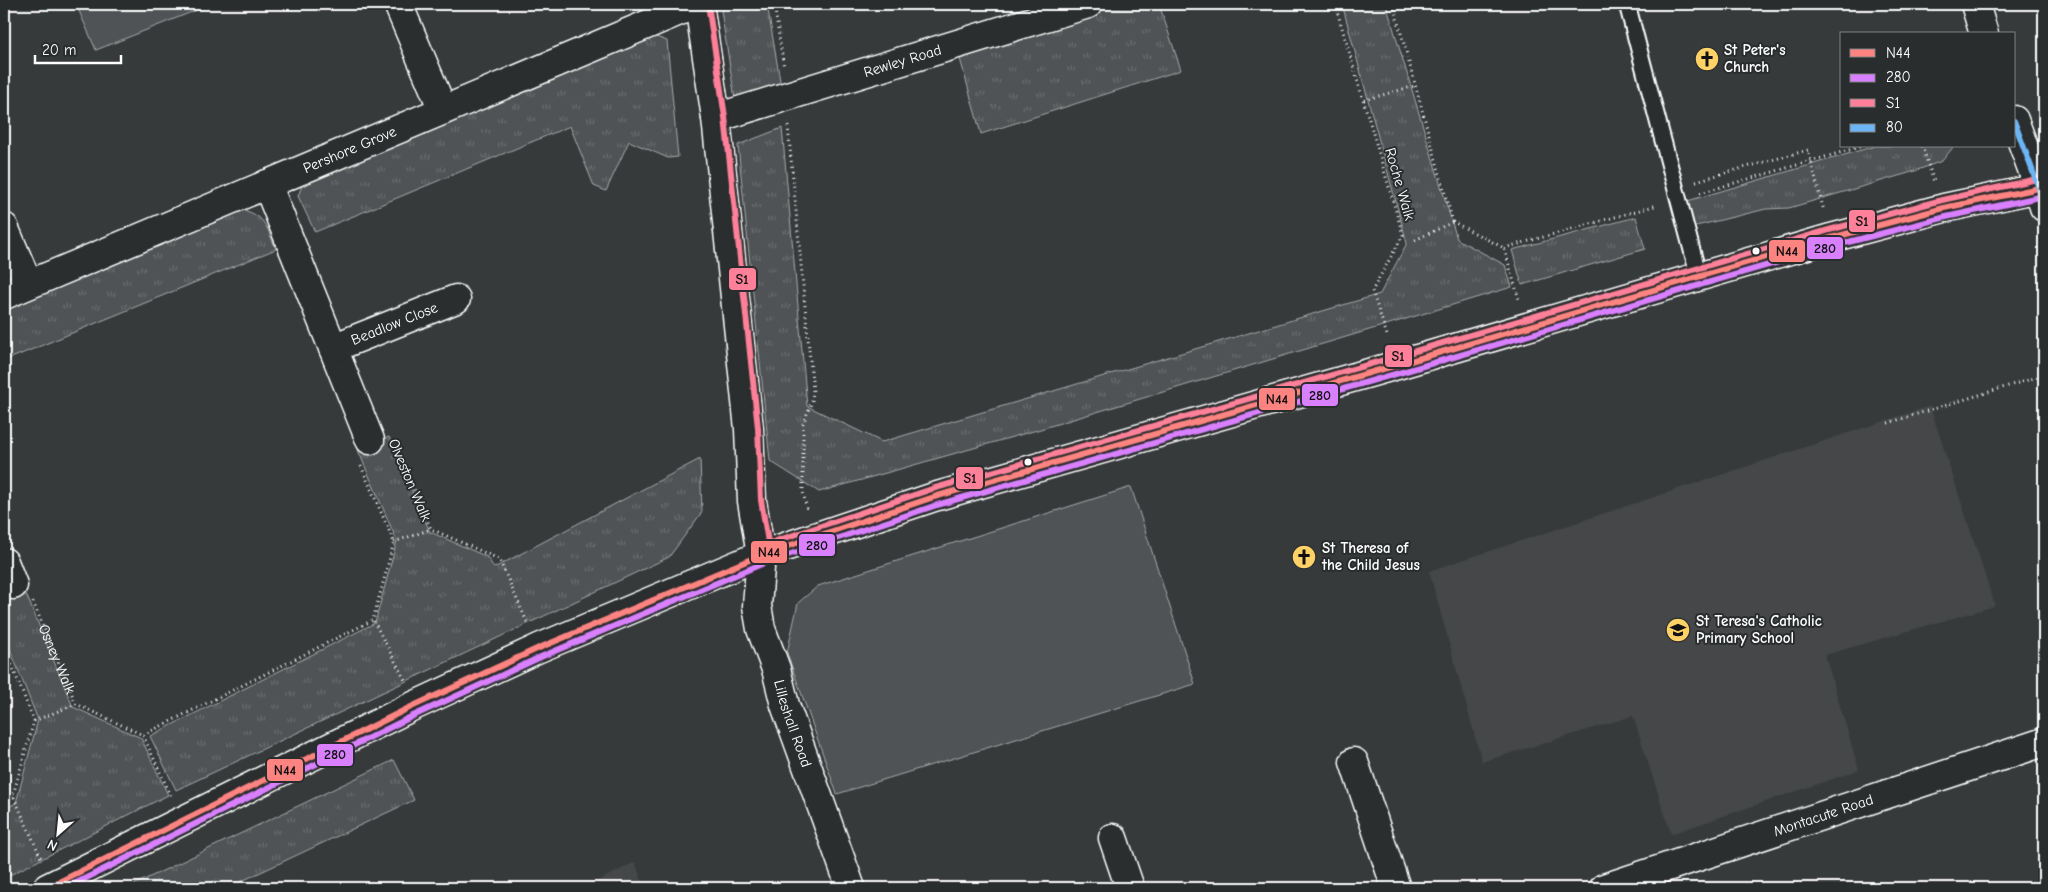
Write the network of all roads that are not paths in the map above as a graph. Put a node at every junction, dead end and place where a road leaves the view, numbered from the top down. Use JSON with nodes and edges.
{"nodes":[{"id":1,"x":398,"y":4,"type":"edge"},
{"id":2,"x":697,"y":4,"type":"edge"},
{"id":3,"x":1088,"y":4,"type":"edge"},
{"id":4,"x":1627,"y":4,"type":"edge"},
{"id":5,"x":1975,"y":4,"type":"edge"},
{"id":6,"x":1983,"y":32,"type":"edge"},
{"id":7,"x":443,"y":110,"type":"junction"},
{"id":8,"x":716,"y":118,"type":"junction"},
{"id":9,"x":2016,"y":125,"type":"edge"},
{"id":10,"x":267,"y":184,"type":"junction"},
{"id":11,"x":2043,"y":194,"type":"edge"},
{"id":12,"x":4,"y":227,"type":"edge"},
{"id":13,"x":1699,"y":277,"type":"junction"},
{"id":14,"x":16,"y":289,"type":"edge"},
{"id":15,"x":456,"y":299,"type":"dead end"},
{"id":16,"x":333,"y":348,"type":"junction"},
{"id":17,"x":370,"y":440,"type":"road end"},
{"id":18,"x":760,"y":555,"type":"junction"},
{"id":19,"x":2044,"y":742,"type":"edge"},
{"id":20,"x":1354,"y":762,"type":"dead end"},
{"id":21,"x":1113,"y":838,"type":"dead end"},
{"id":22,"x":51,"y":887,"type":"edge"},
{"id":23,"x":851,"y":888,"type":"edge"},
{"id":24,"x":1130,"y":888,"type":"edge"},
{"id":25,"x":1396,"y":888,"type":"edge"},
{"id":26,"x":1604,"y":888,"type":"edge"}],
"edges":[{"from":1,"to":7,"type":"street"},
{"from":2,"to":7,"type":"street","name":"Pershore Grove"},
{"from":2,"to":8,"type":"street","name":"Lilleshall Road"},
{"from":3,"to":8,"type":"street","name":"Rewley Road"},
{"from":4,"to":13,"type":"lane"},
{"from":5,"to":6,"type":"street"},
{"from":7,"to":10,"type":"street","name":"Pershore Grove"},
{"from":8,"to":18,"type":"street","name":"Lilleshall Road"},
{"from":9,"to":11,"type":"street"},
{"from":10,"to":14,"type":"street","name":"Pershore Grove"},
{"from":10,"to":16,"type":"street","name":"Olveston Walk"},
{"from":11,"to":13,"type":"street"},
{"from":12,"to":14,"type":"street"},
{"from":13,"to":18,"type":"street"},
{"from":15,"to":16,"type":"street","name":"Beadlow Close"},
{"from":16,"to":17,"type":"street","name":"Olveston Walk"},
{"from":18,"to":22,"type":"street"},
{"from":18,"to":23,"type":"street","name":"Lilleshall Road"},
{"from":19,"to":26,"type":"street","name":"Montacute Road"},
{"from":20,"to":25,"type":"street"},
{"from":21,"to":24,"type":"street"}]}
